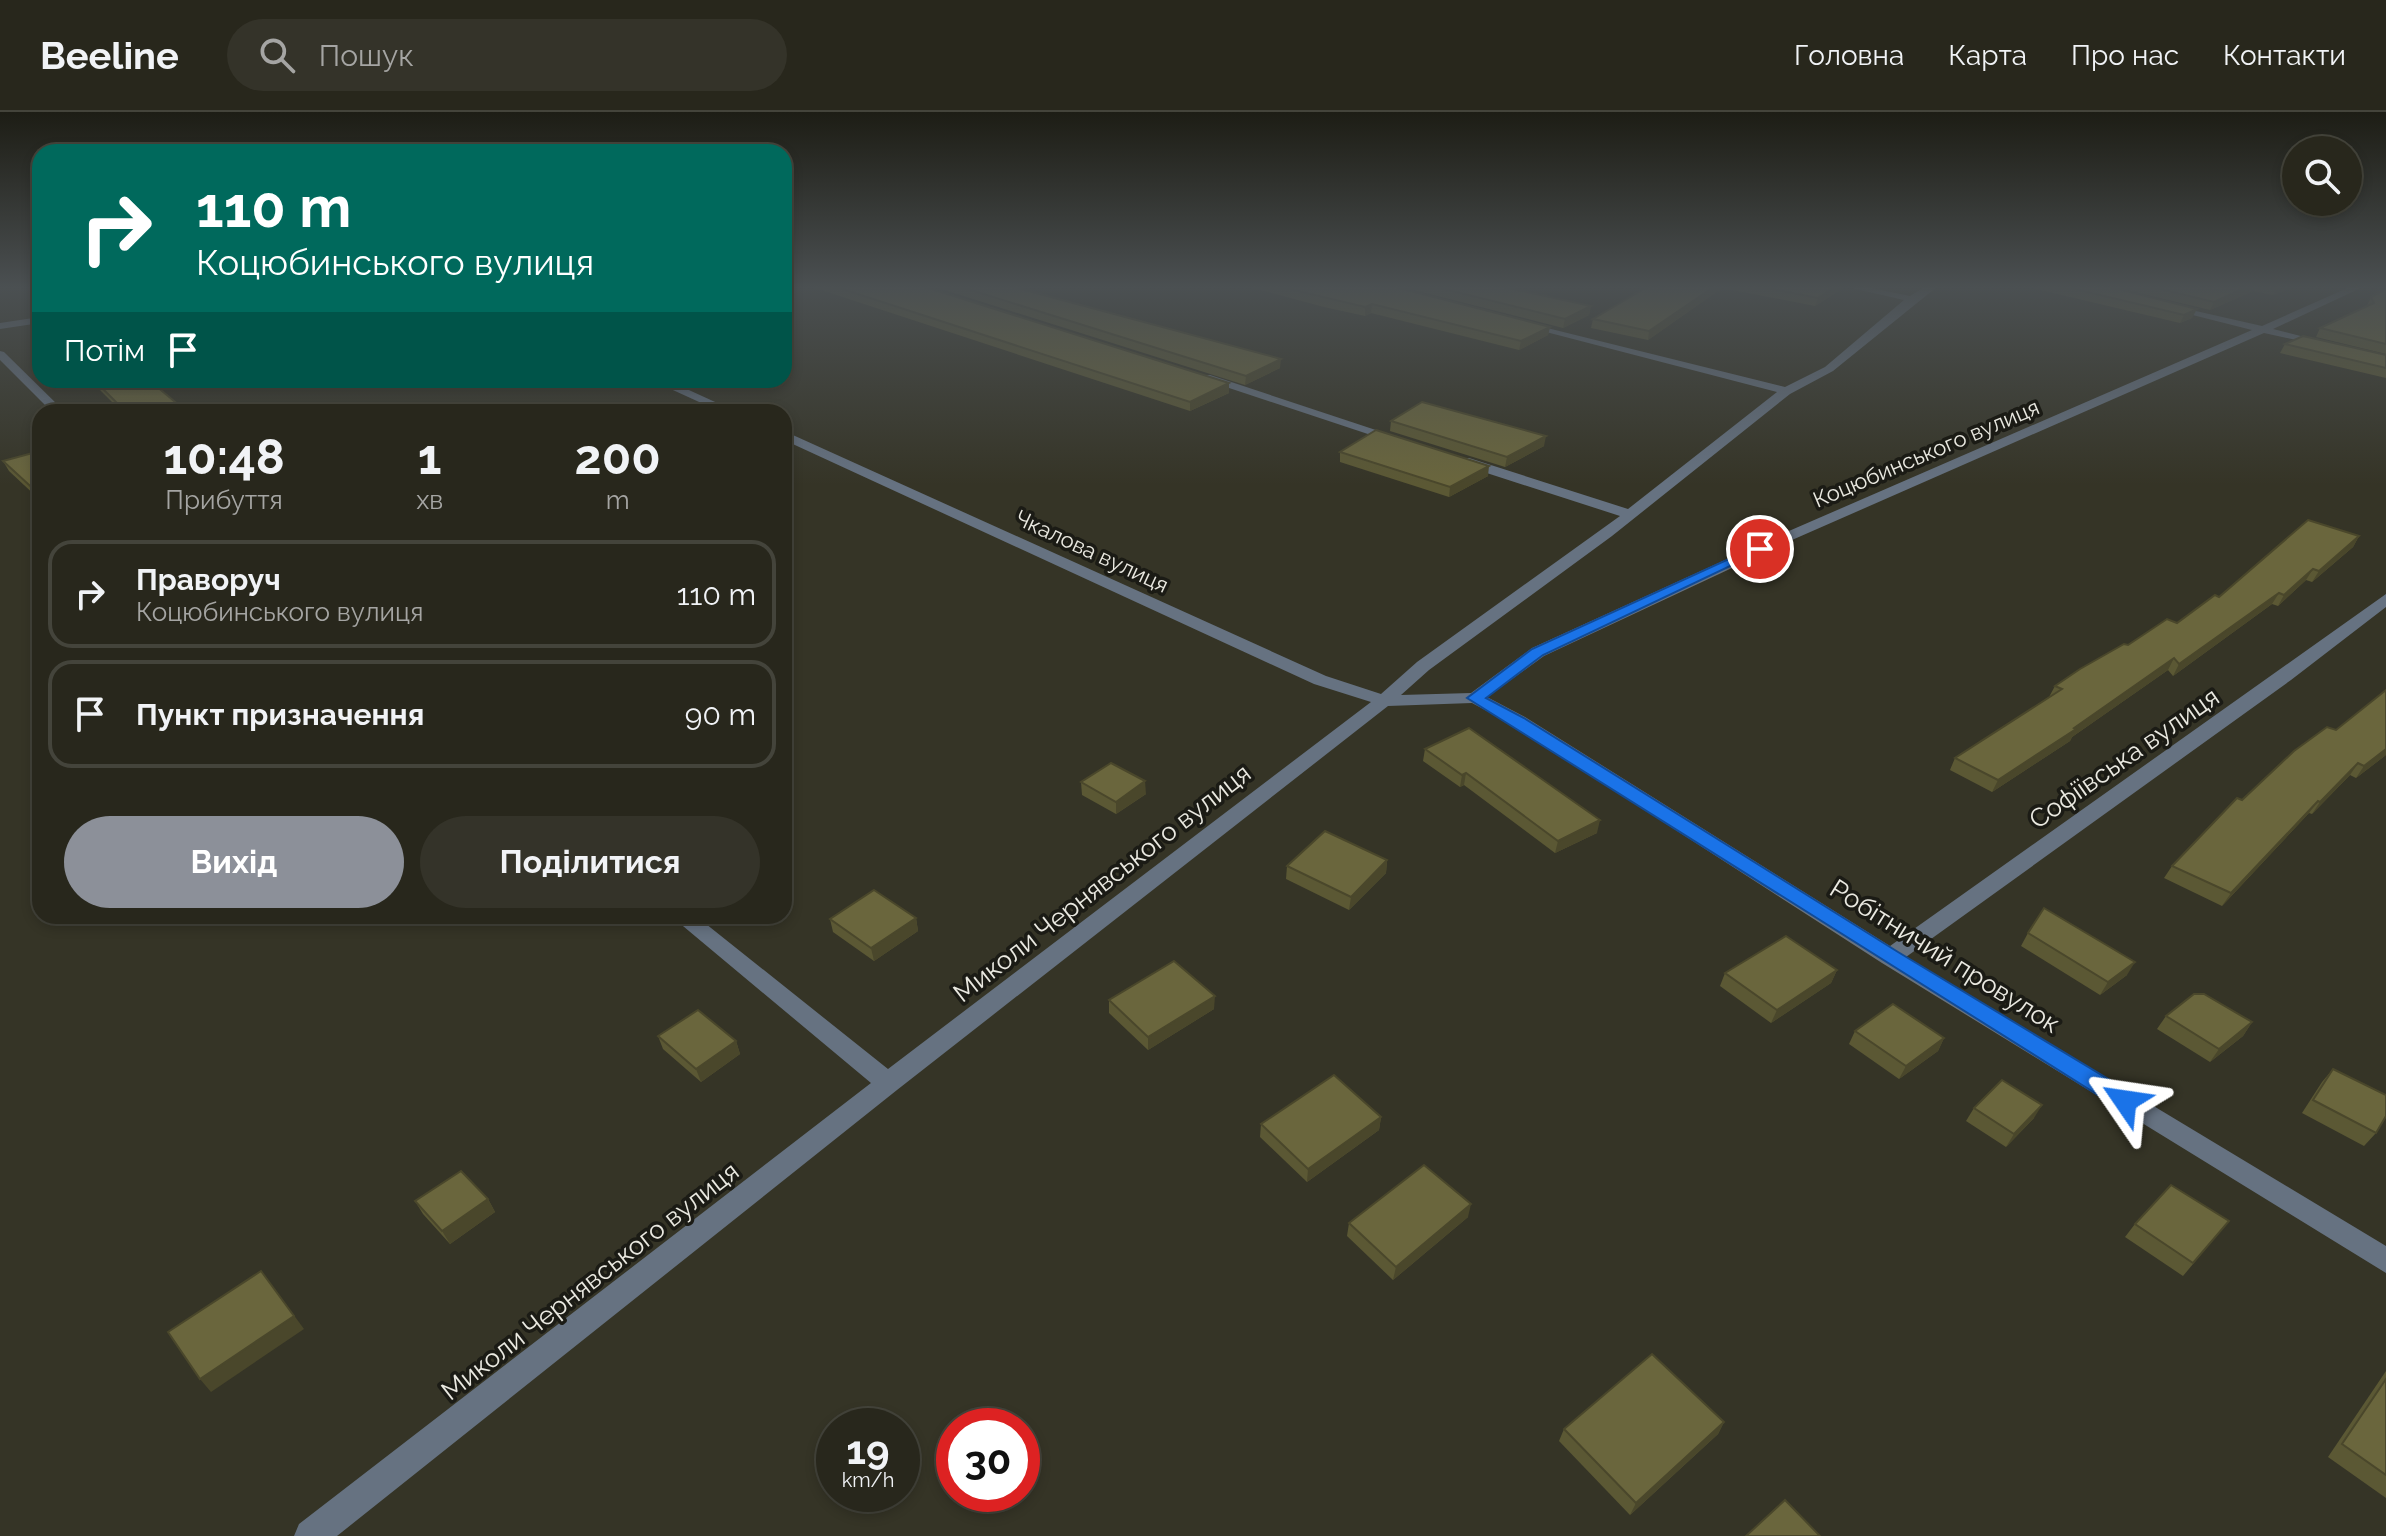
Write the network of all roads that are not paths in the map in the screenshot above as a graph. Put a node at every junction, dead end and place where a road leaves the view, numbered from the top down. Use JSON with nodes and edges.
{"nodes":[{"id":1,"x":1636,"y":352,"type":"edge"},
{"id":2,"x":1849,"y":352,"type":"edge"},
{"id":3,"x":2210,"y":352,"type":"edge"},
{"id":4,"x":0,"y":354,"type":"edge"},
{"id":5,"x":1189,"y":372,"type":"edge"},
{"id":6,"x":32,"y":385,"type":"edge"},
{"id":7,"x":35,"y":388,"type":"edge"},
{"id":8,"x":676,"y":388,"type":"edge"},
{"id":9,"x":1786,"y":391,"type":"junction"},
{"id":10,"x":51,"y":404,"type":"edge"},
{"id":11,"x":712,"y":404,"type":"edge"},
{"id":12,"x":792,"y":439,"type":"edge"},
{"id":13,"x":1408,"y":442,"type":"edge"},
{"id":14,"x":1452,"y":457,"type":"edge"},
{"id":15,"x":1628,"y":514,"type":"junction"},
{"id":16,"x":2386,"y":599,"type":"edge"},
{"id":17,"x":1475,"y":698,"type":"junction"},
{"id":18,"x":1384,"y":701,"type":"junction"},
{"id":19,"x":692,"y":924,"type":"edge"},
{"id":20,"x":1890,"y":957,"type":"junction"},
{"id":21,"x":888,"y":1083,"type":"junction"},
{"id":22,"x":2386,"y":1261,"type":"edge"},
{"id":23,"x":311,"y":1536,"type":"edge"}],
"edges":[{"from":1,"to":9,"type":"street"},
{"from":2,"to":9,"type":"street","name":"Миколи Чернявського вулиця"},
{"from":3,"to":17,"type":"street","name":"Коцюбинського вулиця"},
{"from":4,"to":6,"type":"street"},
{"from":5,"to":13,"type":"street"},
{"from":7,"to":10,"type":"street"},
{"from":8,"to":11,"type":"street"},
{"from":9,"to":15,"type":"street","name":"Миколи Чернявського вулиця"},
{"from":12,"to":18,"type":"street","name":"Чкалова вулиця"},
{"from":14,"to":15,"type":"street"},
{"from":15,"to":18,"type":"street","name":"Миколи Чернявського вулиця"},
{"from":16,"to":20,"type":"street","name":"Софіївська вулиця"},
{"from":17,"to":18,"type":"street"},
{"from":17,"to":20,"type":"street","name":"Робітничий провулок"},
{"from":18,"to":21,"type":"street","name":"Миколи Чернявського вулиця"},
{"from":19,"to":21,"type":"street"},
{"from":20,"to":22,"type":"street","name":"Робітничий провулок"},
{"from":21,"to":23,"type":"street","name":"Миколи Чернявського вулиця"}]}
